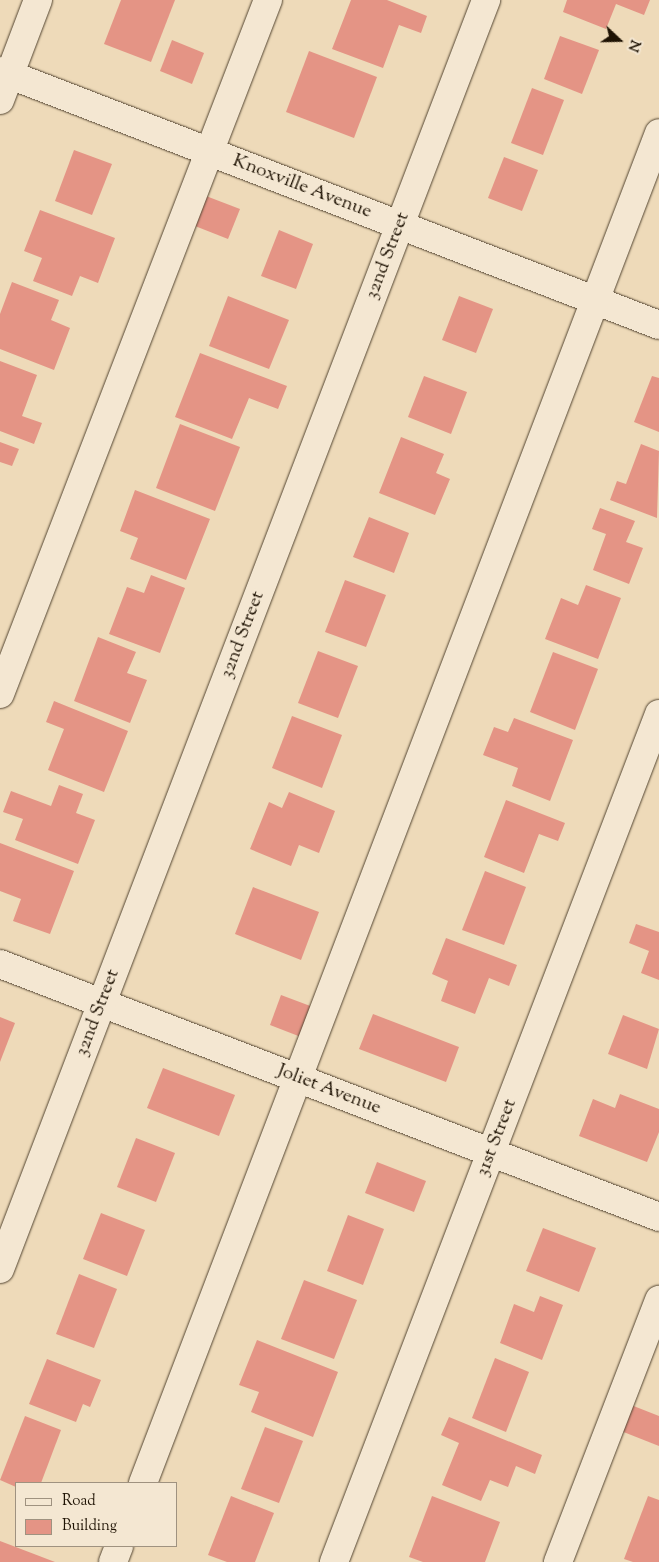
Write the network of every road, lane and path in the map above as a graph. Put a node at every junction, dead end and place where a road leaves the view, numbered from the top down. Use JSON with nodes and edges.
{"nodes":[{"id":1,"x":38,"y":0,"type":"edge"},
{"id":2,"x":268,"y":0,"type":"edge"},
{"id":3,"x":486,"y":0,"type":"edge"},
{"id":4,"x":5,"y":73,"type":"edge"},
{"id":5,"x":0,"y":100,"type":"edge"},
{"id":6,"x":659,"y":133,"type":"edge"},
{"id":7,"x":210,"y":152,"type":"junction"},
{"id":8,"x":400,"y":225,"type":"junction"},
{"id":9,"x":595,"y":300,"type":"junction"},
{"id":10,"x":659,"y":325,"type":"edge"},
{"id":11,"x":0,"y":694,"type":"edge"},
{"id":12,"x":659,"y":714,"type":"edge"},
{"id":13,"x":0,"y":964,"type":"edge"},
{"id":14,"x":102,"y":1003,"type":"junction"},
{"id":15,"x":297,"y":1078,"type":"junction"},
{"id":16,"x":491,"y":1152,"type":"junction"},
{"id":17,"x":659,"y":1217,"type":"edge"},
{"id":18,"x":0,"y":1269,"type":"edge"},
{"id":19,"x":659,"y":1300,"type":"edge"},
{"id":20,"x":142,"y":1482,"type":"edge"},
{"id":21,"x":119,"y":1547,"type":"edge"},
{"id":22,"x":113,"y":1562,"type":"edge"},
{"id":23,"x":334,"y":1562,"type":"edge"},
{"id":24,"x":558,"y":1562,"type":"edge"}],
"edges":[{"from":1,"to":4,"type":"street"},
{"from":2,"to":7,"type":"street"},
{"from":3,"to":8,"type":"street","name":"32nd Street"},
{"from":4,"to":5,"type":"street"},
{"from":4,"to":7,"type":"street","name":"Knoxville Avenue"},
{"from":6,"to":9,"type":"street"},
{"from":7,"to":8,"type":"street","name":"Knoxville Avenue"},
{"from":7,"to":11,"type":"street"},
{"from":8,"to":9,"type":"street","name":"Knoxville Avenue"},
{"from":8,"to":14,"type":"street","name":"32nd Street"},
{"from":9,"to":10,"type":"street","name":"Knoxville Avenue"},
{"from":9,"to":15,"type":"street"},
{"from":12,"to":16,"type":"street","name":"31st Street"},
{"from":13,"to":14,"type":"street","name":"Joliet Avenue"},
{"from":14,"to":15,"type":"street","name":"Joliet Avenue"},
{"from":14,"to":18,"type":"street","name":"32nd Street"},
{"from":15,"to":16,"type":"street","name":"Joliet Avenue"},
{"from":15,"to":20,"type":"street"},
{"from":16,"to":17,"type":"street","name":"Joliet Avenue"},
{"from":16,"to":23,"type":"street","name":"31st Street"},
{"from":19,"to":24,"type":"street"},
{"from":21,"to":22,"type":"street"}]}
